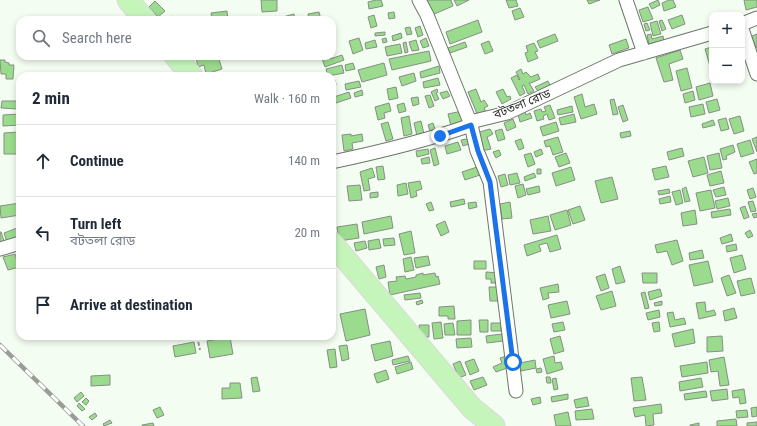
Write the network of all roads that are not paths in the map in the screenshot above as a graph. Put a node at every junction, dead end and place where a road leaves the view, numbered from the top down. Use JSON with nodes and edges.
{"nodes":[{"id":1,"x":128,"y":0,"type":"edge"},
{"id":2,"x":419,"y":0,"type":"edge"},
{"id":3,"x":626,"y":0,"type":"edge"},
{"id":4,"x":142,"y":16,"type":"edge"},
{"id":5,"x":757,"y":18,"type":"edge"},
{"id":6,"x":745,"y":23,"type":"edge"},
{"id":7,"x":709,"y":34,"type":"edge"},
{"id":8,"x":745,"y":38,"type":"edge"},
{"id":9,"x":644,"y":53,"type":"junction"},
{"id":10,"x":178,"y":60,"type":"edge"},
{"id":11,"x":189,"y":72,"type":"edge"},
{"id":12,"x":757,"y":74,"type":"edge"},
{"id":13,"x":470,"y":124,"type":"junction"},
{"id":14,"x":336,"y":161,"type":"edge"},
{"id":15,"x":16,"y":244,"type":"edge"},
{"id":16,"x":336,"y":248,"type":"edge"},
{"id":17,"x":0,"y":249,"type":"edge"},
{"id":18,"x":516,"y":391,"type":"dead end"},
{"id":19,"x":494,"y":426,"type":"edge"}],
"edges":[{"from":1,"to":4,"type":"main road"},
{"from":2,"to":13,"type":"street"},
{"from":3,"to":9,"type":"street"},
{"from":5,"to":6,"type":"street"},
{"from":7,"to":9,"type":"street","name":"বটতলা রোড"},
{"from":8,"to":12,"type":"street"},
{"from":9,"to":13,"type":"street","name":"বটতলা রোড"},
{"from":10,"to":11,"type":"main road"},
{"from":13,"to":14,"type":"street","name":"বটতলা রোড"},
{"from":13,"to":18,"type":"street"},
{"from":15,"to":17,"type":"street"},
{"from":16,"to":19,"type":"main road"}]}
